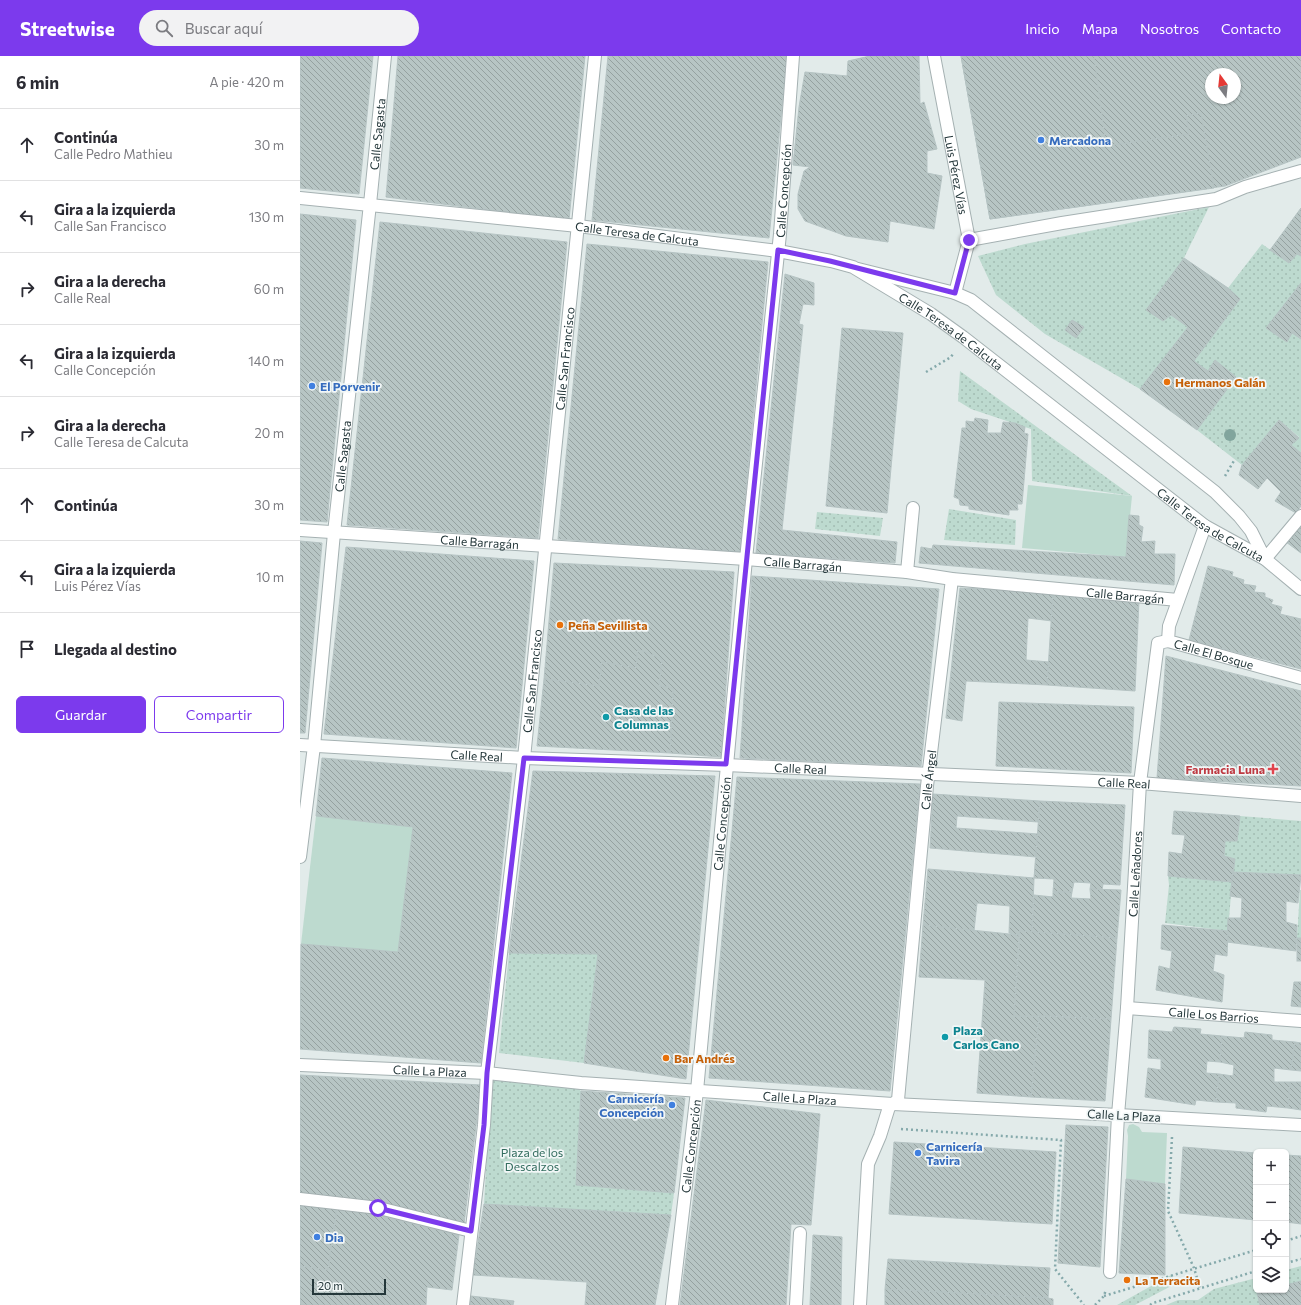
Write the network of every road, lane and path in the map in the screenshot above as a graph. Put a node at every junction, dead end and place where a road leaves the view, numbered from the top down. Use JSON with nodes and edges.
{"nodes":[{"id":1,"x":385,"y":56,"type":"edge"},
{"id":2,"x":595,"y":56,"type":"edge"},
{"id":3,"x":793,"y":56,"type":"edge"},
{"id":4,"x":934,"y":56,"type":"edge"},
{"id":5,"x":1301,"y":171,"type":"edge"},
{"id":6,"x":300,"y":198,"type":"edge"},
{"id":7,"x":370,"y":204,"type":"junction"},
{"id":8,"x":578,"y":226,"type":"junction"},
{"id":9,"x":969,"y":240,"type":"junction"},
{"id":10,"x":778,"y":250,"type":"junction"},
{"id":11,"x":853,"y":267,"type":"junction"},
{"id":12,"x":955,"y":293,"type":"junction"},
{"id":13,"x":913,"y":508,"type":"dead end"},
{"id":14,"x":1301,"y":516,"type":"edge"},
{"id":15,"x":1205,"y":526,"type":"junction"},
{"id":16,"x":300,"y":530,"type":"edge"},
{"id":17,"x":334,"y":533,"type":"junction"},
{"id":18,"x":546,"y":546,"type":"junction"},
{"id":19,"x":746,"y":559,"type":"junction"},
{"id":20,"x":1265,"y":559,"type":"junction"},
{"id":21,"x":907,"y":572,"type":"junction"},
{"id":22,"x":952,"y":579,"type":"junction"},
{"id":23,"x":1301,"y":589,"type":"edge"},
{"id":24,"x":1178,"y":600,"type":"junction"},
{"id":25,"x":1168,"y":641,"type":"junction"},
{"id":26,"x":1301,"y":678,"type":"edge"},
{"id":27,"x":300,"y":745,"type":"edge"},
{"id":28,"x":314,"y":746,"type":"junction"},
{"id":29,"x":524,"y":758,"type":"junction"},
{"id":30,"x":726,"y":764,"type":"junction"},
{"id":31,"x":928,"y":773,"type":"junction"},
{"id":32,"x":1140,"y":783,"type":"junction"},
{"id":33,"x":1301,"y":796,"type":"edge"},
{"id":34,"x":300,"y":857,"type":"edge"},
{"id":35,"x":1127,"y":1008,"type":"junction"},
{"id":36,"x":1301,"y":1021,"type":"edge"},
{"id":37,"x":300,"y":1065,"type":"edge"},
{"id":38,"x":487,"y":1073,"type":"junction"},
{"id":39,"x":697,"y":1091,"type":"junction"},
{"id":40,"x":893,"y":1104,"type":"junction"},
{"id":41,"x":1118,"y":1115,"type":"junction"},
{"id":42,"x":1173,"y":1118,"type":"junction"},
{"id":43,"x":1301,"y":1125,"type":"edge"},
{"id":44,"x":883,"y":1128,"type":"junction"},
{"id":45,"x":300,"y":1199,"type":"edge"},
{"id":46,"x":471,"y":1231,"type":"junction"},
{"id":47,"x":800,"y":1233,"type":"dead end"},
{"id":48,"x":1301,"y":1236,"type":"edge"},
{"id":49,"x":1289,"y":1240,"type":"edge"},
{"id":50,"x":1253,"y":1251,"type":"edge"},
{"id":51,"x":1301,"y":1259,"type":"edge"},
{"id":52,"x":1289,"y":1262,"type":"edge"},
{"id":53,"x":1194,"y":1268,"type":"junction"},
{"id":54,"x":1110,"y":1272,"type":"dead end"},
{"id":55,"x":1253,"y":1272,"type":"edge"},
{"id":56,"x":1200,"y":1288,"type":"junction"},
{"id":57,"x":1104,"y":1296,"type":"dead end"},
{"id":58,"x":462,"y":1305,"type":"edge"},
{"id":59,"x":672,"y":1305,"type":"edge"},
{"id":60,"x":796,"y":1305,"type":"edge"},
{"id":61,"x":860,"y":1305,"type":"edge"},
{"id":62,"x":1084,"y":1305,"type":"edge"},
{"id":63,"x":1150,"y":1305,"type":"edge"}],
"edges":[{"from":1,"to":7,"type":"street","name":"Calle Sagasta"},
{"from":2,"to":8,"type":"street","name":"Calle San Francisco"},
{"from":3,"to":10,"type":"street","name":"Calle Concepción"},
{"from":4,"to":9,"type":"street","name":"Luis Pérez Vías"},
{"from":5,"to":9,"type":"street"},
{"from":6,"to":7,"type":"street","name":"Calle Teresa de Calcuta"},
{"from":7,"to":8,"type":"street","name":"Calle Teresa de Calcuta"},
{"from":7,"to":17,"type":"street","name":"Calle Sagasta"},
{"from":8,"to":10,"type":"street","name":"Calle Teresa de Calcuta"},
{"from":8,"to":18,"type":"street","name":"Calle San Francisco"},
{"from":9,"to":12,"type":"street","name":"Luis Pérez Vías"},
{"from":10,"to":11,"type":"street","name":"Calle Teresa de Calcuta"},
{"from":10,"to":19,"type":"street","name":"Calle Concepción"},
{"from":11,"to":12,"type":"street"},
{"from":11,"to":15,"type":"street","name":"Calle Teresa de Calcuta"},
{"from":12,"to":20,"type":"street"},
{"from":13,"to":21,"type":"street"},
{"from":14,"to":20,"type":"street"},
{"from":15,"to":20,"type":"street","name":"Calle Teresa de Calcuta"},
{"from":15,"to":24,"type":"street","name":"Calle Barragán"},
{"from":16,"to":17,"type":"street","name":"Calle Barragán"},
{"from":17,"to":18,"type":"street","name":"Calle Barragán"},
{"from":17,"to":28,"type":"street","name":"Calle Sagasta"},
{"from":18,"to":19,"type":"street","name":"Calle Barragán"},
{"from":18,"to":29,"type":"street","name":"Calle San Francisco"},
{"from":19,"to":21,"type":"street","name":"Calle Barragán"},
{"from":19,"to":30,"type":"street","name":"Calle Concepción"},
{"from":20,"to":23,"type":"street","name":"Calle Teresa de Calcuta"},
{"from":21,"to":22,"type":"street","name":"Calle Barragán"},
{"from":22,"to":24,"type":"street","name":"Calle Barragán"},
{"from":22,"to":31,"type":"street","name":"Calle Ángel"},
{"from":24,"to":25,"type":"street","name":"Calle El Bosque"},
{"from":25,"to":26,"type":"street","name":"Calle El Bosque"},
{"from":25,"to":32,"type":"street","name":"Calle Leñadores"},
{"from":27,"to":28,"type":"street","name":"Calle Real"},
{"from":28,"to":29,"type":"street","name":"Calle Real"},
{"from":28,"to":34,"type":"street","name":"Calle Sagasta"},
{"from":29,"to":30,"type":"street","name":"Calle Real"},
{"from":29,"to":38,"type":"street","name":"Calle San Francisco"},
{"from":30,"to":31,"type":"street","name":"Calle Real"},
{"from":30,"to":39,"type":"street","name":"Calle Concepción"},
{"from":31,"to":32,"type":"street","name":"Calle Real"},
{"from":31,"to":40,"type":"street","name":"Calle Ángel"},
{"from":32,"to":33,"type":"street","name":"Calle Real"},
{"from":32,"to":35,"type":"street","name":"Calle Leñadores"},
{"from":35,"to":36,"type":"street","name":"Calle Los Barrios"},
{"from":35,"to":41,"type":"street","name":"Calle Leñadores"},
{"from":37,"to":38,"type":"street","name":"Calle La Plaza"},
{"from":38,"to":39,"type":"street","name":"Calle La Plaza"},
{"from":38,"to":46,"type":"street","name":"Calle San Francisco"},
{"from":39,"to":40,"type":"street","name":"Calle La Plaza"},
{"from":39,"to":59,"type":"street","name":"Calle Concepción"},
{"from":40,"to":41,"type":"street","name":"Calle La Plaza"},
{"from":40,"to":44,"type":"street","name":"Calle Ángel"},
{"from":41,"to":42,"type":"street","name":"Calle La Plaza"},
{"from":41,"to":54,"type":"street","name":"Calle Leñadores"},
{"from":42,"to":43,"type":"street","name":"Calle La Plaza"},
{"from":42,"to":53,"type":"path"},
{"from":44,"to":61,"type":"street","name":"Calle Ángel"},
{"from":44,"to":62,"type":"path"},
{"from":45,"to":46,"type":"street"},
{"from":46,"to":58,"type":"street","name":"Calle San Francisco"},
{"from":47,"to":60,"type":"street"},
{"from":48,"to":49,"type":"path"},
{"from":50,"to":53,"type":"path"},
{"from":51,"to":52,"type":"path"},
{"from":53,"to":56,"type":"path"},
{"from":53,"to":57,"type":"path"},
{"from":55,"to":56,"type":"path"},
{"from":56,"to":63,"type":"path"}]}
